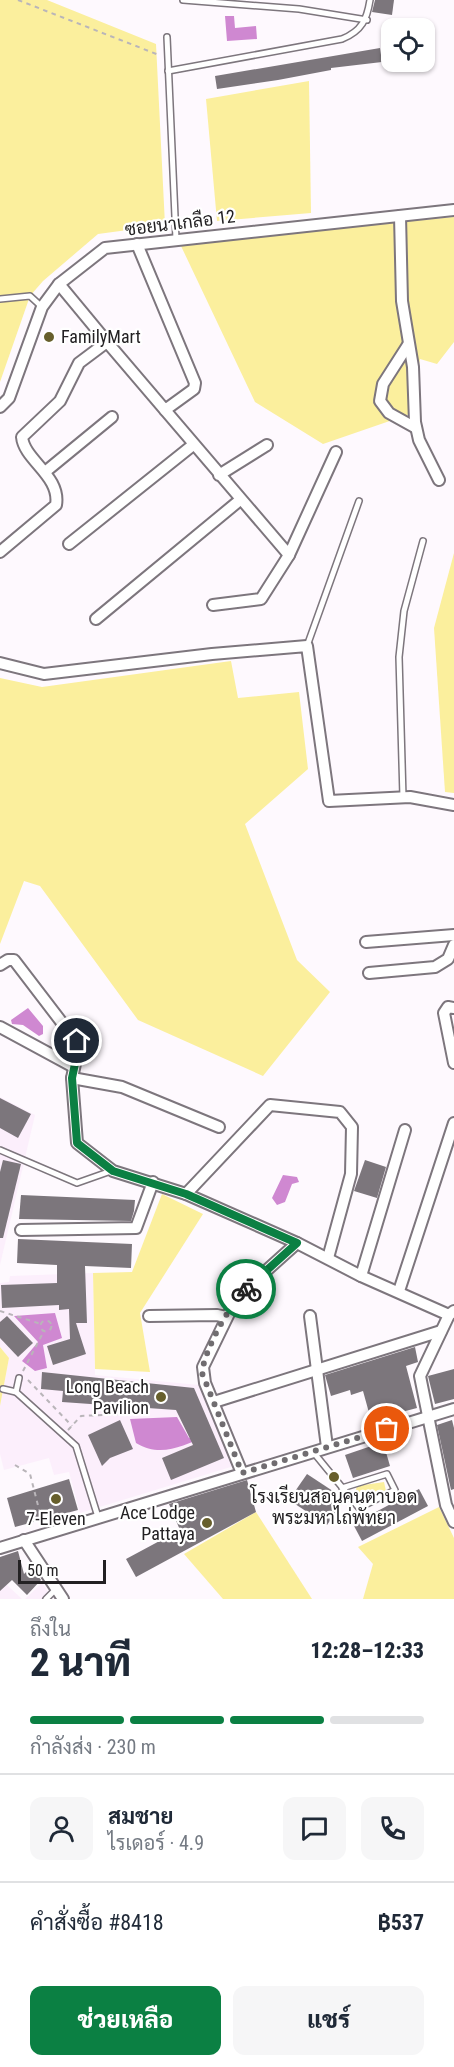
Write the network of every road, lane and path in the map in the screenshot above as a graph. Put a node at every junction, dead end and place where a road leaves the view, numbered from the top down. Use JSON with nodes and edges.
{"nodes":[{"id":1,"x":18,"y":0,"type":"edge"},
{"id":2,"x":183,"y":0,"type":"edge"},
{"id":3,"x":301,"y":0,"type":"edge"},
{"id":4,"x":370,"y":0,"type":"edge"},
{"id":5,"x":299,"y":9,"type":"junction"},
{"id":6,"x":367,"y":20,"type":"junction"},
{"id":7,"x":166,"y":37,"type":"dead end"},
{"id":8,"x":167,"y":58,"type":"junction"},
{"id":9,"x":168,"y":71,"type":"junction"},
{"id":10,"x":454,"y":210,"type":"edge"},
{"id":11,"x":400,"y":216,"type":"junction"},
{"id":12,"x":176,"y":239,"type":"junction"},
{"id":13,"x":137,"y":244,"type":"junction"},
{"id":14,"x":59,"y":284,"type":"junction"},
{"id":15,"x":0,"y":299,"type":"edge"},
{"id":16,"x":42,"y":307,"type":"junction"},
{"id":17,"x":107,"y":342,"type":"junction"},
{"id":18,"x":408,"y":345,"type":"junction"},
{"id":19,"x":0,"y":407,"type":"edge"},
{"id":20,"x":165,"y":410,"type":"junction"},
{"id":21,"x":112,"y":417,"type":"dead end"},
{"id":22,"x":416,"y":428,"type":"junction"},
{"id":23,"x":193,"y":445,"type":"junction"},
{"id":24,"x":267,"y":445,"type":"dead end"},
{"id":25,"x":336,"y":452,"type":"dead end"},
{"id":26,"x":45,"y":472,"type":"junction"},
{"id":27,"x":219,"y":475,"type":"junction"},
{"id":28,"x":439,"y":480,"type":"dead end"},
{"id":29,"x":240,"y":500,"type":"junction"},
{"id":30,"x":359,"y":501,"type":"dead end"},
{"id":31,"x":423,"y":541,"type":"dead end"},
{"id":32,"x":69,"y":544,"type":"dead end"},
{"id":33,"x":2,"y":546,"type":"edge"},
{"id":34,"x":289,"y":555,"type":"junction"},
{"id":35,"x":213,"y":605,"type":"dead end"},
{"id":36,"x":96,"y":619,"type":"dead end"},
{"id":37,"x":307,"y":646,"type":"junction"},
{"id":38,"x":0,"y":663,"type":"edge"},
{"id":39,"x":403,"y":797,"type":"junction"},
{"id":40,"x":454,"y":805,"type":"edge"},
{"id":41,"x":454,"y":935,"type":"edge"},
{"id":42,"x":366,"y":942,"type":"dead end"},
{"id":43,"x":454,"y":945,"type":"edge"},
{"id":44,"x":0,"y":965,"type":"edge"},
{"id":45,"x":369,"y":974,"type":"dead end"},
{"id":46,"x":454,"y":1008,"type":"edge"},
{"id":47,"x":0,"y":1026,"type":"edge"},
{"id":48,"x":454,"y":1063,"type":"edge"},
{"id":49,"x":73,"y":1072,"type":"junction"},
{"id":50,"x":454,"y":1123,"type":"edge"},
{"id":51,"x":219,"y":1127,"type":"dead end"},
{"id":52,"x":405,"y":1130,"type":"dead end"},
{"id":53,"x":0,"y":1150,"type":"edge"},
{"id":54,"x":443,"y":1153,"type":"junction"},
{"id":55,"x":454,"y":1160,"type":"edge"},
{"id":56,"x":113,"y":1171,"type":"junction"},
{"id":57,"x":153,"y":1182,"type":"junction"},
{"id":58,"x":186,"y":1194,"type":"junction"},
{"id":59,"x":21,"y":1230,"type":"dead end"},
{"id":60,"x":297,"y":1243,"type":"junction"},
{"id":61,"x":328,"y":1258,"type":"junction"},
{"id":62,"x":361,"y":1276,"type":"junction"},
{"id":63,"x":399,"y":1291,"type":"junction"},
{"id":64,"x":0,"y":1311,"type":"edge"},
{"id":65,"x":452,"y":1313,"type":"edge"},
{"id":66,"x":148,"y":1316,"type":"dead end"},
{"id":67,"x":310,"y":1316,"type":"dead end"},
{"id":68,"x":226,"y":1317,"type":"junction"},
{"id":69,"x":41,"y":1324,"type":"junction"},
{"id":70,"x":44,"y":1331,"type":"junction"},
{"id":71,"x":441,"y":1331,"type":"junction"},
{"id":72,"x":27,"y":1367,"type":"dead end"},
{"id":73,"x":318,"y":1370,"type":"junction"},
{"id":74,"x":20,"y":1376,"type":"joint"},
{"id":75,"x":3,"y":1389,"type":"dead end"},
{"id":76,"x":16,"y":1392,"type":"junction"},
{"id":77,"x":214,"y":1402,"type":"junction"},
{"id":78,"x":454,"y":1409,"type":"edge"},
{"id":79,"x":121,"y":1414,"type":"dead end"},
{"id":80,"x":427,"y":1416,"type":"junction"},
{"id":81,"x":72,"y":1425,"type":"junction"},
{"id":82,"x":64,"y":1434,"type":"junction"},
{"id":83,"x":327,"y":1447,"type":"junction"},
{"id":84,"x":313,"y":1452,"type":"junction"},
{"id":85,"x":15,"y":1465,"type":"dead end"},
{"id":86,"x":242,"y":1473,"type":"junction"},
{"id":87,"x":342,"y":1488,"type":"junction"},
{"id":88,"x":98,"y":1517,"type":"junction"},
{"id":89,"x":454,"y":1522,"type":"edge"},
{"id":90,"x":45,"y":1533,"type":"junction"},
{"id":91,"x":24,"y":1540,"type":"junction"},
{"id":92,"x":0,"y":1548,"type":"edge"},
{"id":93,"x":56,"y":1589,"type":"junction"},
{"id":94,"x":46,"y":1599,"type":"edge"},
{"id":95,"x":63,"y":1599,"type":"edge"}],
"edges":[{"from":1,"to":8,"type":"path"},
{"from":2,"to":5,"type":"lane"},
{"from":3,"to":5,"type":"lane"},
{"from":4,"to":6,"type":"lane"},
{"from":5,"to":6,"type":"lane"},
{"from":6,"to":9,"type":"lane"},
{"from":7,"to":8,"type":"lane"},
{"from":8,"to":9,"type":"lane"},
{"from":9,"to":12,"type":"lane"},
{"from":10,"to":11,"type":"street","name":"ซอยนาเกลือ 12"},
{"from":11,"to":12,"type":"street","name":"ซอยนาเกลือ 12"},
{"from":11,"to":18,"type":"street"},
{"from":12,"to":13,"type":"street","name":"ซอยนาเกลือ 12"},
{"from":13,"to":14,"type":"street","name":"ซอยนาเกลือ 12"},
{"from":13,"to":20,"type":"street"},
{"from":14,"to":16,"type":"street","name":"ซอยนาเกลือ 12"},
{"from":14,"to":17,"type":"street"},
{"from":15,"to":16,"type":"lane"},
{"from":16,"to":19,"type":"street","name":"ซอยนาเกลือ 12"},
{"from":17,"to":20,"type":"street"},
{"from":17,"to":26,"type":"street"},
{"from":18,"to":22,"type":"street"},
{"from":18,"to":22,"type":"street"},
{"from":20,"to":23,"type":"street"},
{"from":21,"to":26,"type":"street"},
{"from":22,"to":28,"type":"street"},
{"from":23,"to":27,"type":"street"},
{"from":23,"to":32,"type":"street"},
{"from":24,"to":27,"type":"street"},
{"from":25,"to":34,"type":"street"},
{"from":26,"to":33,"type":"street"},
{"from":27,"to":29,"type":"street"},
{"from":29,"to":34,"type":"street"},
{"from":29,"to":36,"type":"street"},
{"from":30,"to":37,"type":"lane"},
{"from":31,"to":39,"type":"lane"},
{"from":34,"to":35,"type":"street"},
{"from":37,"to":38,"type":"street"},
{"from":37,"to":39,"type":"street"},
{"from":39,"to":40,"type":"street"},
{"from":41,"to":42,"type":"street"},
{"from":43,"to":45,"type":"street"},
{"from":44,"to":49,"type":"street"},
{"from":46,"to":48,"type":"street"},
{"from":47,"to":49,"type":"street"},
{"from":49,"to":51,"type":"street"},
{"from":49,"to":56,"type":"street"},
{"from":50,"to":54,"type":"street"},
{"from":52,"to":62,"type":"street"},
{"from":53,"to":56,"type":"lane"},
{"from":54,"to":55,"type":"street"},
{"from":54,"to":63,"type":"street"},
{"from":56,"to":57,"type":"street"},
{"from":57,"to":58,"type":"street"},
{"from":57,"to":59,"type":"street"},
{"from":58,"to":60,"type":"street"},
{"from":58,"to":61,"type":"street"},
{"from":60,"to":61,"type":"street"},
{"from":60,"to":68,"type":"street"},
{"from":61,"to":62,"type":"street"},
{"from":62,"to":63,"type":"street"},
{"from":63,"to":65,"type":"street"},
{"from":64,"to":69,"type":"path"},
{"from":65,"to":71,"type":"street"},
{"from":66,"to":68,"type":"street"},
{"from":67,"to":73,"type":"street"},
{"from":68,"to":77,"type":"street"},
{"from":69,"to":70,"type":"path"},
{"from":69,"to":70,"type":"path"},
{"from":70,"to":72,"type":"path"},
{"from":71,"to":73,"type":"street"},
{"from":71,"to":80,"type":"street"},
{"from":73,"to":77,"type":"street"},
{"from":73,"to":83,"type":"street"},
{"from":74,"to":76,"type":"lane"},
{"from":74,"to":81,"type":"path"},
{"from":75,"to":76,"type":"lane"},
{"from":76,"to":82,"type":"lane"},
{"from":77,"to":86,"type":"street"},
{"from":78,"to":80,"type":"street"},
{"from":79,"to":81,"type":"path"},
{"from":80,"to":83,"type":"street"},
{"from":80,"to":89,"type":"street"},
{"from":81,"to":82,"type":"path"},
{"from":82,"to":88,"type":"lane"},
{"from":83,"to":84,"type":"street"},
{"from":84,"to":86,"type":"street"},
{"from":84,"to":87,"type":"lane"},
{"from":85,"to":90,"type":"path"},
{"from":86,"to":88,"type":"street"},
{"from":87,"to":87,"type":"lane"},
{"from":88,"to":90,"type":"street"},
{"from":90,"to":91,"type":"street"},
{"from":91,"to":92,"type":"street"},
{"from":91,"to":93,"type":"street"},
{"from":93,"to":94,"type":"lane"},
{"from":93,"to":95,"type":"street"}]}
